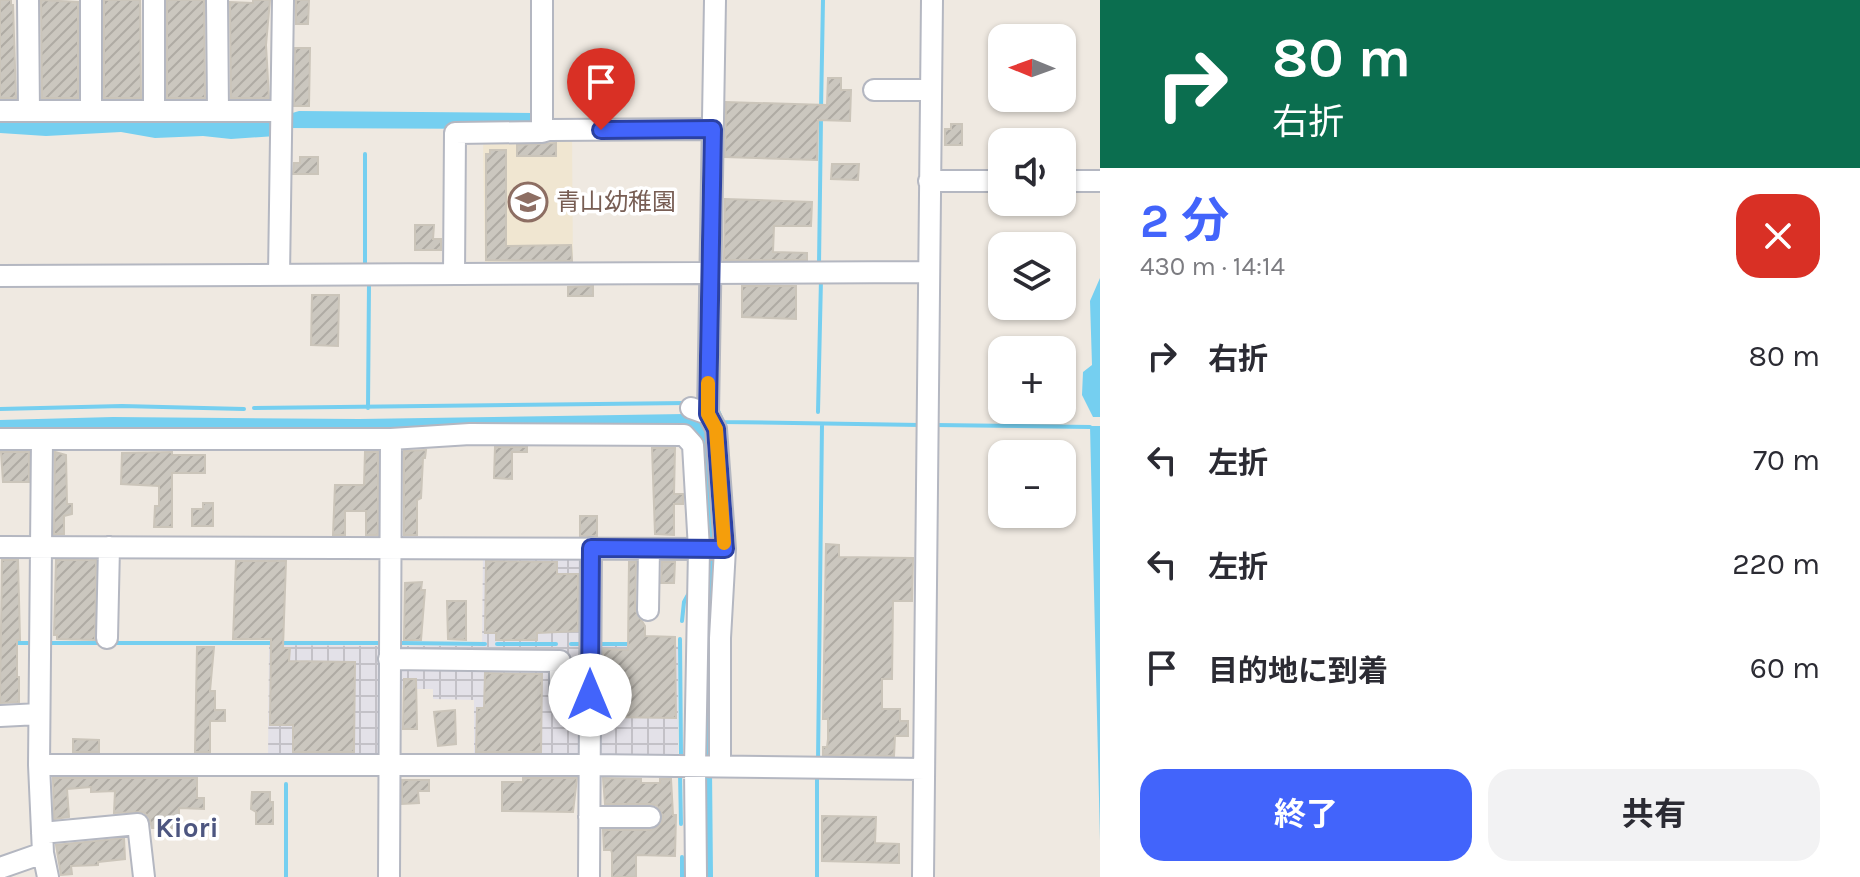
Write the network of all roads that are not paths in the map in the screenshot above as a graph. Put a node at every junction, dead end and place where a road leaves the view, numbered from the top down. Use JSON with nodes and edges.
{"nodes":[{"id":1,"x":28,"y":0,"type":"edge"},
{"id":2,"x":91,"y":0,"type":"edge"},
{"id":3,"x":154,"y":0,"type":"edge"},
{"id":4,"x":217,"y":0,"type":"edge"},
{"id":5,"x":283,"y":0,"type":"edge"},
{"id":6,"x":542,"y":0,"type":"edge"},
{"id":7,"x":715,"y":0,"type":"edge"},
{"id":8,"x":932,"y":0,"type":"edge"},
{"id":9,"x":874,"y":90,"type":"dead end"},
{"id":10,"x":930,"y":90,"type":"junction"},
{"id":11,"x":0,"y":111,"type":"edge"},
{"id":12,"x":29,"y":111,"type":"junction"},
{"id":13,"x":91,"y":111,"type":"junction"},
{"id":14,"x":154,"y":111,"type":"junction"},
{"id":15,"x":218,"y":111,"type":"junction"},
{"id":16,"x":281,"y":111,"type":"junction"},
{"id":17,"x":713,"y":129,"type":"junction"},
{"id":18,"x":542,"y":132,"type":"junction"},
{"id":19,"x":929,"y":181,"type":"junction"},
{"id":20,"x":988,"y":181,"type":"edge"},
{"id":21,"x":1076,"y":181,"type":"edge"},
{"id":22,"x":1100,"y":181,"type":"edge"},
{"id":23,"x":929,"y":272,"type":"junction"},
{"id":24,"x":711,"y":273,"type":"junction"},
{"id":25,"x":454,"y":274,"type":"junction"},
{"id":26,"x":279,"y":275,"type":"junction"},
{"id":27,"x":0,"y":276,"type":"edge"},
{"id":28,"x":0,"y":439,"type":"edge"},
{"id":29,"x":42,"y":439,"type":"junction"},
{"id":30,"x":391,"y":439,"type":"junction"},
{"id":31,"x":0,"y":547,"type":"edge"},
{"id":32,"x":41,"y":547,"type":"junction"},
{"id":33,"x":109,"y":547,"type":"junction"},
{"id":34,"x":390,"y":548,"type":"junction"},
{"id":35,"x":591,"y":548,"type":"junction"},
{"id":36,"x":649,"y":549,"type":"junction"},
{"id":37,"x":712,"y":549,"type":"junction"},
{"id":38,"x":648,"y":610,"type":"dead end"},
{"id":39,"x":107,"y":638,"type":"dead end"},
{"id":40,"x":389,"y":659,"type":"junction"},
{"id":41,"x":590,"y":695,"type":"junction"},
{"id":42,"x":39,"y":714,"type":"junction"},
{"id":43,"x":0,"y":716,"type":"edge"},
{"id":44,"x":39,"y":765,"type":"junction"},
{"id":45,"x":389,"y":765,"type":"junction"},
{"id":46,"x":589,"y":765,"type":"junction"},
{"id":47,"x":707,"y":766,"type":"junction"},
{"id":48,"x":924,"y":769,"type":"junction"},
{"id":49,"x":589,"y":817,"type":"junction"},
{"id":50,"x":650,"y":817,"type":"dead end"},
{"id":51,"x":43,"y":843,"type":"junction"},
{"id":52,"x":0,"y":868,"type":"edge"},
{"id":53,"x":48,"y":877,"type":"edge"},
{"id":54,"x":144,"y":877,"type":"edge"},
{"id":55,"x":389,"y":877,"type":"edge"},
{"id":56,"x":589,"y":877,"type":"edge"},
{"id":57,"x":696,"y":877,"type":"edge"},
{"id":58,"x":923,"y":877,"type":"edge"}],
"edges":[{"from":1,"to":12,"type":"street"},
{"from":2,"to":13,"type":"street"},
{"from":3,"to":14,"type":"street"},
{"from":4,"to":15,"type":"street"},
{"from":5,"to":16,"type":"street"},
{"from":6,"to":18,"type":"street"},
{"from":7,"to":17,"type":"street"},
{"from":8,"to":10,"type":"street"},
{"from":9,"to":10,"type":"street"},
{"from":10,"to":19,"type":"street"},
{"from":11,"to":12,"type":"street"},
{"from":12,"to":13,"type":"street"},
{"from":13,"to":14,"type":"street"},
{"from":14,"to":15,"type":"street"},
{"from":15,"to":16,"type":"street"},
{"from":16,"to":26,"type":"street"},
{"from":17,"to":18,"type":"street"},
{"from":17,"to":24,"type":"street"},
{"from":18,"to":25,"type":"street"},
{"from":19,"to":20,"type":"street"},
{"from":19,"to":23,"type":"street"},
{"from":21,"to":22,"type":"street"},
{"from":23,"to":24,"type":"street"},
{"from":23,"to":48,"type":"street"},
{"from":24,"to":25,"type":"street"},
{"from":24,"to":37,"type":"street"},
{"from":25,"to":26,"type":"street"},
{"from":26,"to":27,"type":"street"},
{"from":28,"to":29,"type":"street"},
{"from":29,"to":30,"type":"street"},
{"from":29,"to":32,"type":"street"},
{"from":30,"to":34,"type":"street"},
{"from":30,"to":37,"type":"street"},
{"from":31,"to":32,"type":"street"},
{"from":32,"to":33,"type":"street"},
{"from":32,"to":42,"type":"street"},
{"from":33,"to":34,"type":"street"},
{"from":33,"to":39,"type":"street"},
{"from":34,"to":35,"type":"street"},
{"from":34,"to":40,"type":"street"},
{"from":35,"to":36,"type":"street"},
{"from":35,"to":41,"type":"street"},
{"from":36,"to":37,"type":"street"},
{"from":36,"to":38,"type":"street"},
{"from":37,"to":47,"type":"street"},
{"from":40,"to":41,"type":"street"},
{"from":40,"to":45,"type":"street"},
{"from":41,"to":46,"type":"street"},
{"from":42,"to":43,"type":"street"},
{"from":42,"to":44,"type":"street"},
{"from":44,"to":45,"type":"street"},
{"from":44,"to":51,"type":"street"},
{"from":45,"to":46,"type":"street"},
{"from":45,"to":55,"type":"street"},
{"from":46,"to":47,"type":"street"},
{"from":46,"to":49,"type":"street"},
{"from":47,"to":48,"type":"street"},
{"from":47,"to":57,"type":"street"},
{"from":48,"to":58,"type":"street"},
{"from":49,"to":50,"type":"street"},
{"from":49,"to":56,"type":"street"},
{"from":51,"to":52,"type":"street"},
{"from":51,"to":53,"type":"street"},
{"from":51,"to":54,"type":"street"}]}
